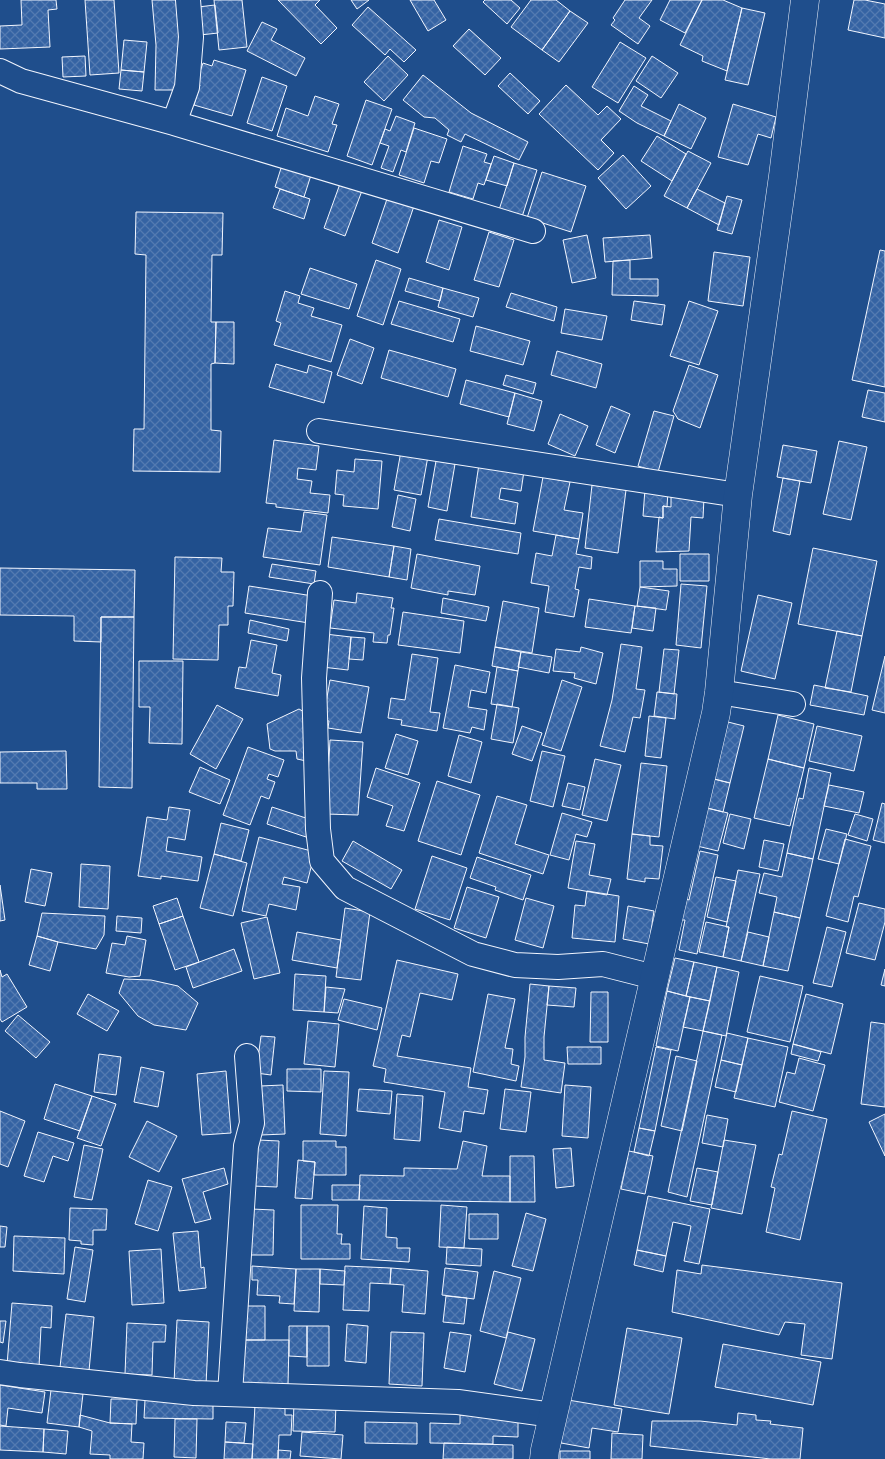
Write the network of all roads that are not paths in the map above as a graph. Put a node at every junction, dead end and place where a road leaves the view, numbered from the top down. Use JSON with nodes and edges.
{"nodes":[{"id":1,"x":188,"y":0,"type":"edge"},
{"id":2,"x":805,"y":0,"type":"edge"},
{"id":3,"x":0,"y":71,"type":"edge"},
{"id":4,"x":174,"y":123,"type":"junction"},
{"id":5,"x":533,"y":231,"type":"dead end"},
{"id":6,"x":319,"y":431,"type":"dead end"},
{"id":7,"x":738,"y":496,"type":"junction"},
{"id":8,"x":320,"y":593,"type":"dead end"},
{"id":9,"x":719,"y":692,"type":"junction"},
{"id":10,"x":792,"y":704,"type":"dead end"},
{"id":11,"x":654,"y":977,"type":"junction"},
{"id":12,"x":247,"y":1056,"type":"dead end"},
{"id":13,"x":0,"y":1372,"type":"edge"},
{"id":14,"x":230,"y":1394,"type":"junction"},
{"id":15,"x":553,"y":1416,"type":"junction"},
{"id":16,"x":544,"y":1459,"type":"edge"}],
"edges":[{"from":1,"to":4,"type":"street"},
{"from":2,"to":7,"type":"street"},
{"from":3,"to":4,"type":"street"},
{"from":4,"to":5,"type":"street"},
{"from":6,"to":7,"type":"street"},
{"from":7,"to":9,"type":"street"},
{"from":8,"to":11,"type":"street"},
{"from":9,"to":10,"type":"street"},
{"from":9,"to":11,"type":"street"},
{"from":11,"to":15,"type":"street"},
{"from":12,"to":14,"type":"street"},
{"from":13,"to":14,"type":"street"},
{"from":14,"to":15,"type":"street"},
{"from":15,"to":16,"type":"street"}]}
